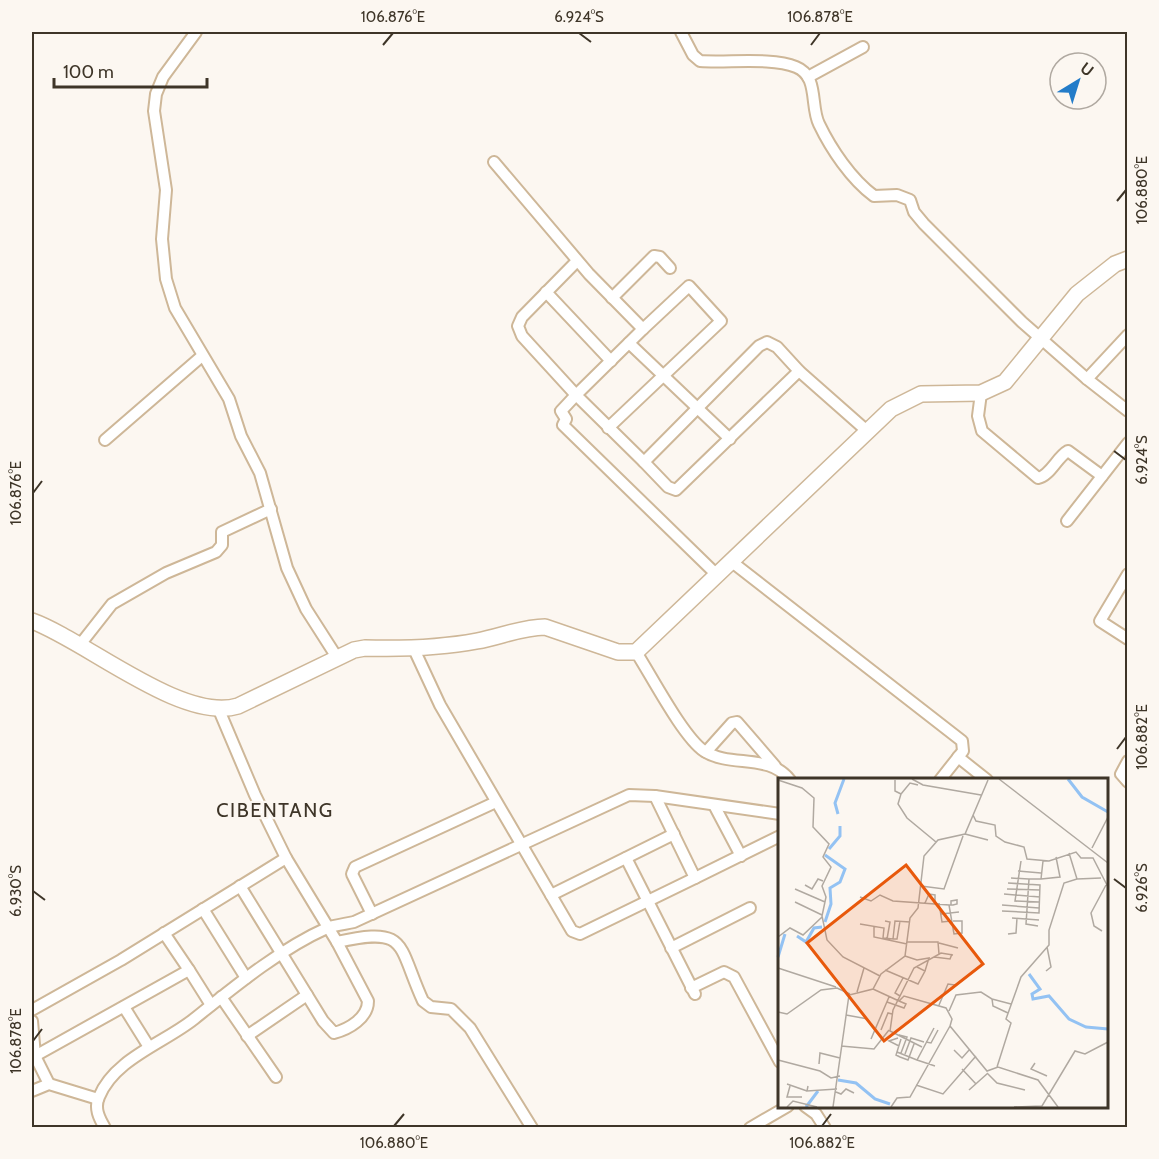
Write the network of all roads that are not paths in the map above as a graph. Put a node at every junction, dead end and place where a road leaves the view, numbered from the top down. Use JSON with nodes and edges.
{"nodes":[{"id":1,"x":196,"y":32,"type":"edge"},
{"id":2,"x":681,"y":32,"type":"edge"},
{"id":3,"x":862,"y":46,"type":"dead end"},
{"id":4,"x":808,"y":77,"type":"junction"},
{"id":5,"x":494,"y":162,"type":"dead end"},
{"id":6,"x":1128,"y":259,"type":"edge"},
{"id":7,"x":577,"y":261,"type":"junction"},
{"id":8,"x":670,"y":268,"type":"dead end"},
{"id":9,"x":546,"y":292,"type":"junction"},
{"id":10,"x":612,"y":298,"type":"junction"},
{"id":11,"x":643,"y":329,"type":"junction"},
{"id":12,"x":1128,"y":335,"type":"edge"},
{"id":13,"x":1040,"y":337,"type":"junction"},
{"id":14,"x":629,"y":343,"type":"junction"},
{"id":15,"x":202,"y":356,"type":"junction"},
{"id":16,"x":611,"y":361,"type":"junction"},
{"id":17,"x":800,"y":371,"type":"junction"},
{"id":18,"x":664,"y":377,"type":"junction"},
{"id":19,"x":1087,"y":379,"type":"junction"},
{"id":20,"x":981,"y":393,"type":"junction"},
{"id":21,"x":576,"y":395,"type":"junction"},
{"id":22,"x":698,"y":407,"type":"junction"},
{"id":23,"x":1126,"y":407,"type":"edge"},
{"id":24,"x":608,"y":428,"type":"junction"},
{"id":25,"x":867,"y":431,"type":"junction"},
{"id":26,"x":730,"y":439,"type":"junction"},
{"id":27,"x":105,"y":440,"type":"dead end"},
{"id":28,"x":1128,"y":443,"type":"edge"},
{"id":29,"x":644,"y":462,"type":"junction"},
{"id":30,"x":1102,"y":476,"type":"junction"},
{"id":31,"x":271,"y":509,"type":"junction"},
{"id":32,"x":1067,"y":521,"type":"dead end"},
{"id":33,"x":732,"y":562,"type":"junction"},
{"id":34,"x":1128,"y":574,"type":"edge"},
{"id":35,"x":717,"y":575,"type":"junction"},
{"id":36,"x":1124,"y":590,"type":"edge"},
{"id":37,"x":32,"y":621,"type":"edge"},
{"id":38,"x":1128,"y":639,"type":"edge"},
{"id":39,"x":79,"y":646,"type":"junction"},
{"id":40,"x":412,"y":647,"type":"junction"},
{"id":41,"x":636,"y":652,"type":"junction"},
{"id":42,"x":338,"y":659,"type":"junction"},
{"id":43,"x":219,"y":710,"type":"junction"},
{"id":44,"x":705,"y":752,"type":"junction"},
{"id":45,"x":958,"y":757,"type":"junction"},
{"id":46,"x":1128,"y":761,"type":"edge"},
{"id":47,"x":775,"y":766,"type":"junction"},
{"id":48,"x":788,"y":778,"type":"edge"},
{"id":49,"x":942,"y":778,"type":"edge"},
{"id":50,"x":984,"y":778,"type":"edge"},
{"id":51,"x":1128,"y":782,"type":"edge"},
{"id":52,"x":655,"y":796,"type":"junction"},
{"id":53,"x":496,"y":802,"type":"junction"},
{"id":54,"x":714,"y":805,"type":"junction"},
{"id":55,"x":778,"y":814,"type":"edge"},
{"id":56,"x":674,"y":834,"type":"junction"},
{"id":57,"x":778,"y":837,"type":"edge"},
{"id":58,"x":521,"y":843,"type":"junction"},
{"id":59,"x":741,"y":856,"type":"junction"},
{"id":60,"x":286,"y":858,"type":"junction"},
{"id":61,"x":626,"y":858,"type":"junction"},
{"id":62,"x":695,"y":878,"type":"junction"},
{"id":63,"x":240,"y":886,"type":"junction"},
{"id":64,"x":551,"y":895,"type":"junction"},
{"id":65,"x":649,"y":901,"type":"junction"},
{"id":66,"x":750,"y":908,"type":"dead end"},
{"id":67,"x":203,"y":909,"type":"junction"},
{"id":68,"x":372,"y":914,"type":"junction"},
{"id":69,"x":329,"y":927,"type":"junction"},
{"id":70,"x":164,"y":933,"type":"junction"},
{"id":71,"x":336,"y":942,"type":"junction"},
{"id":72,"x":671,"y":948,"type":"junction"},
{"id":73,"x":283,"y":955,"type":"junction"},
{"id":74,"x":189,"y":970,"type":"junction"},
{"id":75,"x":246,"y":978,"type":"junction"},
{"id":76,"x":307,"y":995,"type":"junction"},
{"id":77,"x":221,"y":997,"type":"junction"},
{"id":78,"x":211,"y":1005,"type":"junction"},
{"id":79,"x":124,"y":1007,"type":"junction"},
{"id":80,"x":32,"y":1010,"type":"edge"},
{"id":81,"x":32,"y":1021,"type":"edge"},
{"id":82,"x":247,"y":1036,"type":"junction"},
{"id":83,"x":149,"y":1047,"type":"junction"},
{"id":84,"x":35,"y":1056,"type":"junction"},
{"id":85,"x":778,"y":1058,"type":"edge"},
{"id":86,"x":276,"y":1077,"type":"dead end"},
{"id":87,"x":49,"y":1084,"type":"junction"},
{"id":88,"x":32,"y":1091,"type":"edge"},
{"id":89,"x":98,"y":1099,"type":"junction"},
{"id":90,"x":786,"y":1108,"type":"edge"},
{"id":91,"x":807,"y":1108,"type":"edge"},
{"id":92,"x":105,"y":1128,"type":"edge"},
{"id":93,"x":532,"y":1128,"type":"edge"},
{"id":94,"x":750,"y":1128,"type":"edge"},
{"id":95,"x":825,"y":1128,"type":"edge"}],
"edges":[{"from":1,"to":15,"type":"street"},
{"from":2,"to":4,"type":"street"},
{"from":3,"to":4,"type":"street"},
{"from":4,"to":13,"type":"street"},
{"from":5,"to":7,"type":"street"},
{"from":6,"to":13,"type":"street"},
{"from":7,"to":9,"type":"street"},
{"from":7,"to":10,"type":"street"},
{"from":8,"to":10,"type":"street"},
{"from":9,"to":16,"type":"street"},
{"from":9,"to":21,"type":"street"},
{"from":10,"to":11,"type":"street"},
{"from":11,"to":14,"type":"street"},
{"from":11,"to":18,"type":"street"},
{"from":12,"to":19,"type":"street"},
{"from":13,"to":19,"type":"street"},
{"from":13,"to":20,"type":"street"},
{"from":14,"to":16,"type":"street"},
{"from":14,"to":18,"type":"street"},
{"from":15,"to":27,"type":"street"},
{"from":15,"to":31,"type":"street"},
{"from":16,"to":21,"type":"street"},
{"from":17,"to":22,"type":"street"},
{"from":17,"to":25,"type":"street"},
{"from":17,"to":26,"type":"street"},
{"from":18,"to":22,"type":"street"},
{"from":18,"to":24,"type":"street"},
{"from":19,"to":23,"type":"street"},
{"from":20,"to":25,"type":"street"},
{"from":20,"to":30,"type":"street"},
{"from":21,"to":24,"type":"street"},
{"from":21,"to":35,"type":"street"},
{"from":22,"to":26,"type":"street"},
{"from":22,"to":29,"type":"street"},
{"from":24,"to":29,"type":"street"},
{"from":25,"to":33,"type":"street"},
{"from":26,"to":29,"type":"street"},
{"from":28,"to":30,"type":"street"},
{"from":30,"to":32,"type":"street"},
{"from":31,"to":39,"type":"street"},
{"from":31,"to":42,"type":"street"},
{"from":33,"to":35,"type":"street"},
{"from":33,"to":45,"type":"street"},
{"from":34,"to":36,"type":"street"},
{"from":35,"to":41,"type":"street"},
{"from":36,"to":38,"type":"street"},
{"from":37,"to":39,"type":"street"},
{"from":39,"to":43,"type":"street"},
{"from":40,"to":41,"type":"street"},
{"from":40,"to":42,"type":"street"},
{"from":40,"to":53,"type":"street"},
{"from":41,"to":44,"type":"street"},
{"from":42,"to":43,"type":"street"},
{"from":43,"to":60,"type":"street"},
{"from":44,"to":47,"type":"street"},
{"from":44,"to":47,"type":"street"},
{"from":45,"to":49,"type":"street"},
{"from":45,"to":50,"type":"street"},
{"from":46,"to":51,"type":"street"},
{"from":47,"to":48,"type":"street"},
{"from":52,"to":54,"type":"street"},
{"from":52,"to":56,"type":"street"},
{"from":52,"to":58,"type":"street"},
{"from":53,"to":58,"type":"street"},
{"from":53,"to":68,"type":"street"},
{"from":54,"to":55,"type":"street"},
{"from":54,"to":59,"type":"street"},
{"from":56,"to":61,"type":"street"},
{"from":56,"to":62,"type":"street"},
{"from":57,"to":59,"type":"street"},
{"from":58,"to":64,"type":"street"},
{"from":58,"to":68,"type":"street"},
{"from":59,"to":62,"type":"street"},
{"from":60,"to":63,"type":"street"},
{"from":60,"to":69,"type":"street"},
{"from":61,"to":64,"type":"street"},
{"from":61,"to":65,"type":"street"},
{"from":62,"to":65,"type":"street"},
{"from":63,"to":67,"type":"street"},
{"from":63,"to":73,"type":"street"},
{"from":64,"to":65,"type":"street"},
{"from":65,"to":72,"type":"street"},
{"from":66,"to":72,"type":"street"},
{"from":67,"to":70,"type":"street"},
{"from":67,"to":75,"type":"street"},
{"from":68,"to":69,"type":"street"},
{"from":69,"to":71,"type":"street"},
{"from":69,"to":73,"type":"street"},
{"from":70,"to":74,"type":"street"},
{"from":70,"to":80,"type":"street"},
{"from":71,"to":76,"type":"street"},
{"from":71,"to":93,"type":"street"},
{"from":72,"to":85,"type":"street"},
{"from":73,"to":75,"type":"street"},
{"from":73,"to":76,"type":"street"},
{"from":74,"to":78,"type":"street"},
{"from":74,"to":79,"type":"street"},
{"from":75,"to":77,"type":"street"},
{"from":76,"to":82,"type":"street"},
{"from":77,"to":78,"type":"street"},
{"from":77,"to":82,"type":"street"},
{"from":78,"to":83,"type":"street"},
{"from":79,"to":83,"type":"street"},
{"from":79,"to":84,"type":"street"},
{"from":81,"to":84,"type":"street"},
{"from":82,"to":86,"type":"street"},
{"from":83,"to":89,"type":"street"},
{"from":84,"to":87,"type":"street"},
{"from":87,"to":88,"type":"street"},
{"from":87,"to":89,"type":"street"},
{"from":89,"to":92,"type":"street"},
{"from":90,"to":94,"type":"street"},
{"from":91,"to":95,"type":"street"}]}
